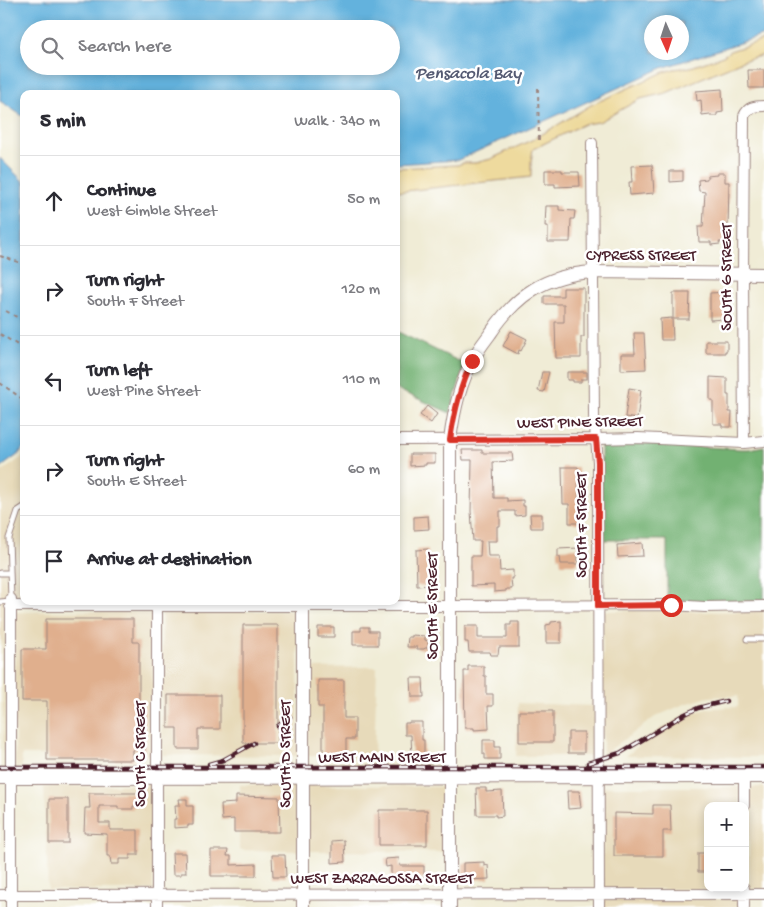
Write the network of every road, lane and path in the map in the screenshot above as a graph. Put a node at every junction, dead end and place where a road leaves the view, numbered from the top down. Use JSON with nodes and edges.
{"nodes":[{"id":1,"x":538,"y":88,"type":"dead end"},
{"id":2,"x":764,"y":106,"type":"edge"},
{"id":3,"x":539,"y":143,"type":"dead end"},
{"id":4,"x":592,"y":143,"type":"dead end"},
{"id":5,"x":0,"y":256,"type":"edge"},
{"id":6,"x":20,"y":263,"type":"edge"},
{"id":7,"x":593,"y":272,"type":"junction"},
{"id":8,"x":743,"y":274,"type":"junction"},
{"id":9,"x":764,"y":274,"type":"edge"},
{"id":10,"x":6,"y":311,"type":"dead end"},
{"id":11,"x":501,"y":317,"type":"joint"},
{"id":12,"x":20,"y":319,"type":"edge"},
{"id":13,"x":0,"y":334,"type":"edge"},
{"id":14,"x":20,"y":346,"type":"edge"},
{"id":15,"x":0,"y":384,"type":"edge"},
{"id":16,"x":20,"y":397,"type":"edge"},
{"id":17,"x":596,"y":439,"type":"junction"},
{"id":18,"x":400,"y":440,"type":"edge"},
{"id":19,"x":450,"y":440,"type":"junction"},
{"id":20,"x":764,"y":441,"type":"edge"},
{"id":21,"x":744,"y":444,"type":"junction"},
{"id":22,"x":20,"y":510,"type":"edge"},
{"id":23,"x":0,"y":573,"type":"edge"},
{"id":24,"x":10,"y":573,"type":"junction"},
{"id":25,"x":8,"y":602,"type":"edge"},
{"id":26,"x":157,"y":605,"type":"edge"},
{"id":27,"x":303,"y":605,"type":"edge"},
{"id":28,"x":400,"y":605,"type":"edge"},
{"id":29,"x":450,"y":606,"type":"junction"},
{"id":30,"x":598,"y":606,"type":"junction"},
{"id":31,"x":764,"y":606,"type":"edge"},
{"id":32,"x":747,"y":639,"type":"dead end"},
{"id":33,"x":764,"y":639,"type":"edge"},
{"id":34,"x":303,"y":776,"type":"junction"},
{"id":35,"x":451,"y":776,"type":"junction"},
{"id":36,"x":598,"y":776,"type":"junction"},
{"id":37,"x":744,"y":776,"type":"junction"},
{"id":38,"x":764,"y":776,"type":"edge"},
{"id":39,"x":5,"y":777,"type":"edge"},
{"id":40,"x":157,"y":777,"type":"junction"},
{"id":41,"x":744,"y":802,"type":"edge"},
{"id":42,"x":704,"y":892,"type":"edge"},
{"id":43,"x":744,"y":892,"type":"edge"},
{"id":44,"x":749,"y":892,"type":"edge"},
{"id":45,"x":599,"y":894,"type":"junction"},
{"id":46,"x":764,"y":894,"type":"edge"},
{"id":47,"x":5,"y":895,"type":"edge"},
{"id":48,"x":157,"y":895,"type":"junction"},
{"id":49,"x":303,"y":901,"type":"edge"},
{"id":50,"x":450,"y":901,"type":"edge"},
{"id":51,"x":11,"y":907,"type":"edge"},
{"id":52,"x":157,"y":907,"type":"edge"},
{"id":53,"x":599,"y":907,"type":"edge"},
{"id":54,"x":744,"y":907,"type":"edge"}],
"edges":[{"from":1,"to":3,"type":"path"},
{"from":2,"to":8,"type":"street","name":"SOUTH G STREET"},
{"from":4,"to":7,"type":"street","name":"SOUTH F STREET"},
{"from":5,"to":6,"type":"path"},
{"from":7,"to":8,"type":"street","name":"CYPRESS STREET"},
{"from":7,"to":11,"type":"street","name":"CYPRESS STREET"},
{"from":7,"to":17,"type":"street","name":"SOUTH F STREET"},
{"from":8,"to":9,"type":"street","name":"CYPRESS STREET"},
{"from":8,"to":21,"type":"street","name":"SOUTH G STREET"},
{"from":10,"to":12,"type":"path"},
{"from":11,"to":19,"type":"street","name":"SOUTH E STREET"},
{"from":13,"to":14,"type":"path"},
{"from":15,"to":16,"type":"path"},
{"from":17,"to":19,"type":"street","name":"WEST PINE STREET"},
{"from":17,"to":21,"type":"street","name":"WEST PINE STREET"},
{"from":17,"to":30,"type":"street","name":"SOUTH F STREET"},
{"from":18,"to":19,"type":"street","name":"WEST PINE STREET"},
{"from":19,"to":29,"type":"street","name":"SOUTH E STREET"},
{"from":20,"to":21,"type":"street","name":"WEST PINE STREET"},
{"from":22,"to":24,"type":"lane"},
{"from":23,"to":24,"type":"lane"},
{"from":24,"to":25,"type":"lane"},
{"from":25,"to":39,"type":"street"},
{"from":26,"to":40,"type":"street","name":"SOUTH C STREET"},
{"from":27,"to":34,"type":"street","name":"SOUTH D STREET"},
{"from":28,"to":29,"type":"street"},
{"from":29,"to":30,"type":"street"},
{"from":29,"to":35,"type":"street","name":"SOUTH E STREET"},
{"from":30,"to":31,"type":"street"},
{"from":30,"to":36,"type":"street","name":"SOUTH F STREET"},
{"from":32,"to":33,"type":"lane"},
{"from":34,"to":35,"type":"main road","name":"WEST MAIN STREET"},
{"from":34,"to":40,"type":"main road","name":"WEST MAIN STREET"},
{"from":34,"to":49,"type":"street","name":"SOUTH D STREET"},
{"from":35,"to":36,"type":"main road","name":"WEST MAIN STREET"},
{"from":35,"to":50,"type":"street","name":"SOUTH E STREET"},
{"from":36,"to":37,"type":"main road","name":"WEST MAIN STREET"},
{"from":36,"to":45,"type":"street","name":"SOUTH F STREET"},
{"from":37,"to":38,"type":"main road","name":"WEST MAIN STREET"},
{"from":37,"to":41,"type":"street"},
{"from":39,"to":40,"type":"main road","name":"WEST MAIN STREET"},
{"from":39,"to":47,"type":"street"},
{"from":40,"to":48,"type":"street","name":"SOUTH C STREET"},
{"from":42,"to":45,"type":"street","name":"WEST ZARRAGOSSA STREET"},
{"from":43,"to":54,"type":"street"},
{"from":44,"to":46,"type":"street","name":"WEST ZARRAGOSSA STREET"},
{"from":45,"to":50,"type":"street","name":"WEST ZARRAGOSSA STREET"},
{"from":45,"to":53,"type":"street","name":"SOUTH F STREET"},
{"from":47,"to":48,"type":"street","name":"WEST ZARRAGOSSA STREET"},
{"from":47,"to":51,"type":"street"},
{"from":48,"to":49,"type":"street","name":"WEST ZARRAGOSSA STREET"},
{"from":48,"to":52,"type":"street","name":"SOUTH C STREET"},
{"from":49,"to":50,"type":"street","name":"WEST ZARRAGOSSA STREET"}]}
